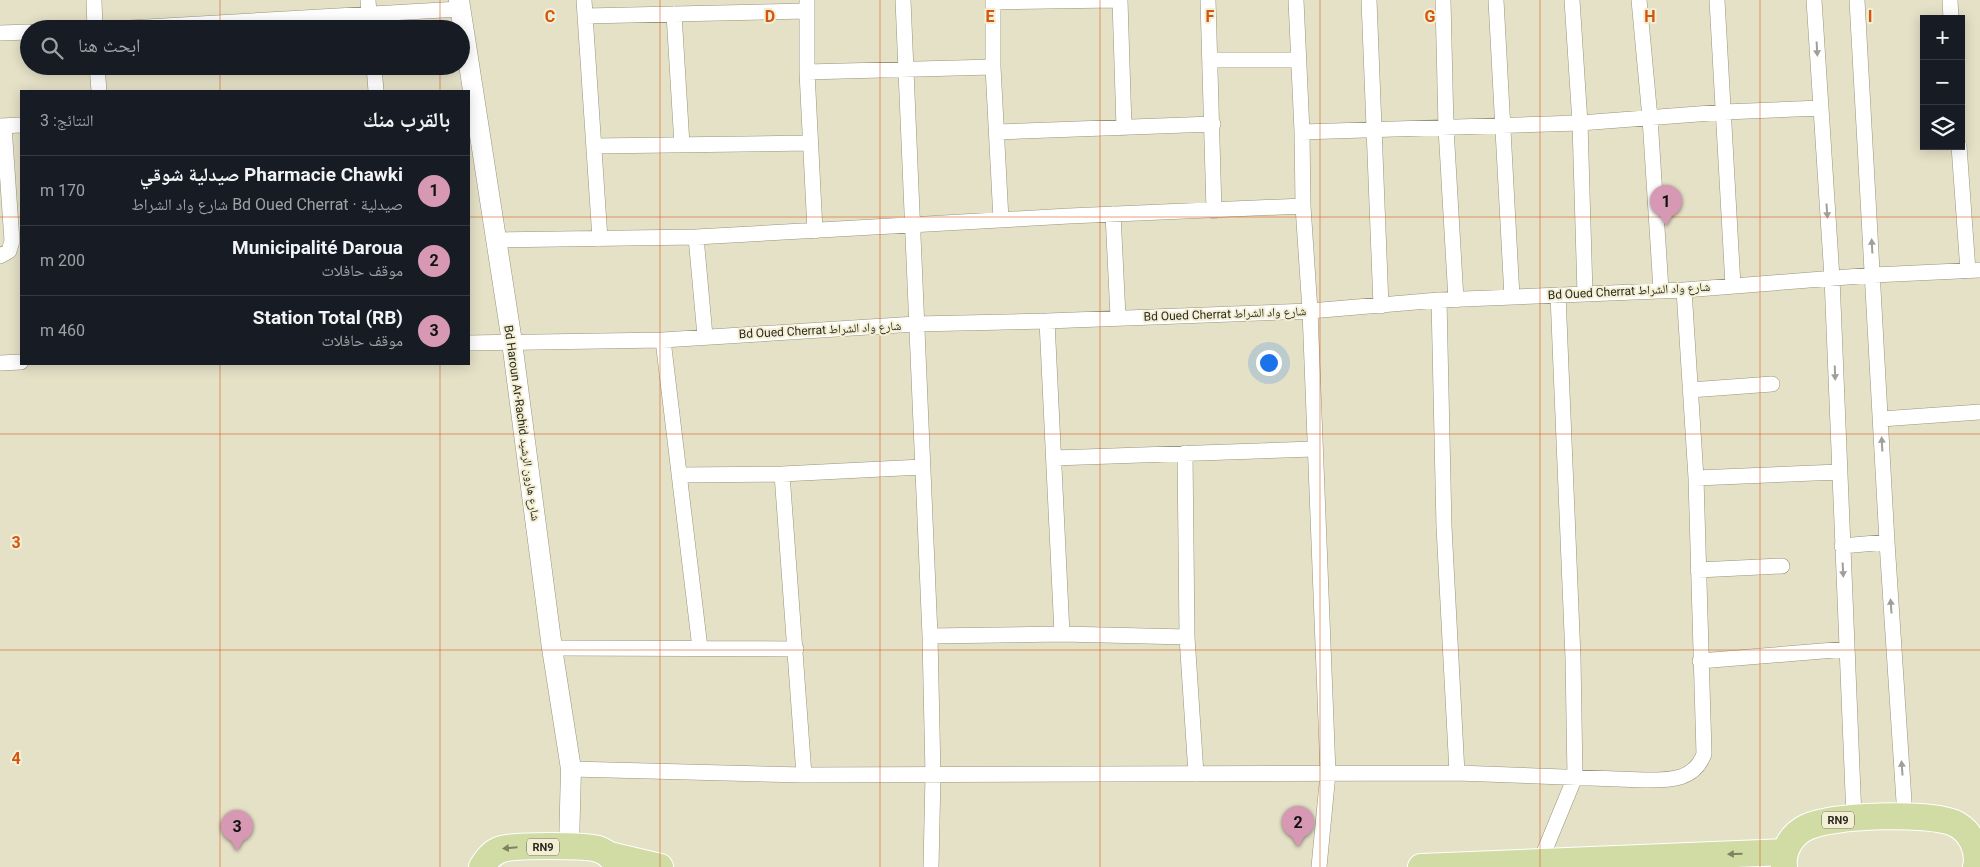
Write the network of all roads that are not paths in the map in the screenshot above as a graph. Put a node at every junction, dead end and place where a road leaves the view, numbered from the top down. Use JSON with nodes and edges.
{"nodes":[{"id":1,"x":94,"y":0,"type":"edge"},
{"id":2,"x":584,"y":0,"type":"edge"},
{"id":3,"x":903,"y":0,"type":"edge"},
{"id":4,"x":1114,"y":0,"type":"edge"},
{"id":5,"x":1120,"y":0,"type":"edge"},
{"id":6,"x":1208,"y":0,"type":"edge"},
{"id":7,"x":1296,"y":0,"type":"edge"},
{"id":8,"x":1369,"y":0,"type":"edge"},
{"id":9,"x":1443,"y":0,"type":"edge"},
{"id":10,"x":1496,"y":0,"type":"edge"},
{"id":11,"x":1572,"y":0,"type":"edge"},
{"id":12,"x":1639,"y":0,"type":"edge"},
{"id":13,"x":1717,"y":0,"type":"edge"},
{"id":14,"x":1814,"y":0,"type":"edge"},
{"id":15,"x":1857,"y":0,"type":"edge"},
{"id":16,"x":1950,"y":0,"type":"edge"},
{"id":17,"x":993,"y":1,"type":"edge"},
{"id":18,"x":459,"y":5,"type":"edge"},
{"id":19,"x":807,"y":6,"type":"edge"},
{"id":20,"x":369,"y":14,"type":"edge"},
{"id":21,"x":674,"y":14,"type":"junction"},
{"id":22,"x":1951,"y":15,"type":"edge"},
{"id":23,"x":585,"y":16,"type":"junction"},
{"id":24,"x":95,"y":20,"type":"edge"},
{"id":25,"x":266,"y":20,"type":"edge"},
{"id":26,"x":461,"y":20,"type":"edge"},
{"id":27,"x":20,"y":32,"type":"edge"},
{"id":28,"x":0,"y":33,"type":"edge"},
{"id":29,"x":1210,"y":60,"type":"junction"},
{"id":30,"x":1299,"y":60,"type":"junction"},
{"id":31,"x":994,"y":67,"type":"junction"},
{"id":32,"x":906,"y":71,"type":"junction"},
{"id":33,"x":807,"y":72,"type":"junction"},
{"id":34,"x":98,"y":75,"type":"edge"},
{"id":35,"x":375,"y":75,"type":"edge"},
{"id":36,"x":470,"y":75,"type":"edge"},
{"id":37,"x":99,"y":90,"type":"edge"},
{"id":38,"x":376,"y":90,"type":"edge"},
{"id":39,"x":1820,"y":108,"type":"junction"},
{"id":40,"x":1724,"y":112,"type":"junction"},
{"id":41,"x":1650,"y":118,"type":"junction"},
{"id":42,"x":1580,"y":123,"type":"junction"},
{"id":43,"x":1213,"y":124,"type":"junction"},
{"id":44,"x":20,"y":125,"type":"edge"},
{"id":45,"x":2,"y":126,"type":"edge"},
{"id":46,"x":1503,"y":126,"type":"junction"},
{"id":47,"x":1124,"y":128,"type":"junction"},
{"id":48,"x":1375,"y":128,"type":"junction"},
{"id":49,"x":1446,"y":128,"type":"junction"},
{"id":50,"x":998,"y":132,"type":"junction"},
{"id":51,"x":1302,"y":132,"type":"junction"},
{"id":52,"x":810,"y":143,"type":"junction"},
{"id":53,"x":682,"y":144,"type":"junction"},
{"id":54,"x":594,"y":146,"type":"junction"},
{"id":55,"x":1959,"y":150,"type":"edge"},
{"id":56,"x":1303,"y":206,"type":"junction"},
{"id":57,"x":1214,"y":211,"type":"junction"},
{"id":58,"x":1113,"y":214,"type":"junction"},
{"id":59,"x":1001,"y":220,"type":"junction"},
{"id":60,"x":913,"y":224,"type":"junction"},
{"id":61,"x":815,"y":232,"type":"junction"},
{"id":62,"x":696,"y":237,"type":"junction"},
{"id":63,"x":600,"y":239,"type":"junction"},
{"id":64,"x":495,"y":240,"type":"junction"},
{"id":65,"x":0,"y":256,"type":"edge"},
{"id":66,"x":1974,"y":270,"type":"edge"},
{"id":67,"x":1873,"y":275,"type":"junction"},
{"id":68,"x":1832,"y":278,"type":"junction"},
{"id":69,"x":1733,"y":286,"type":"junction"},
{"id":70,"x":1661,"y":290,"type":"junction"},
{"id":71,"x":1684,"y":290,"type":"junction"},
{"id":72,"x":1585,"y":294,"type":"junction"},
{"id":73,"x":1558,"y":295,"type":"junction"},
{"id":74,"x":1512,"y":297,"type":"junction"},
{"id":75,"x":1440,"y":300,"type":"junction"},
{"id":76,"x":1456,"y":300,"type":"junction"},
{"id":77,"x":1380,"y":306,"type":"junction"},
{"id":78,"x":1310,"y":311,"type":"junction"},
{"id":79,"x":1118,"y":317,"type":"junction"},
{"id":80,"x":1047,"y":321,"type":"junction"},
{"id":81,"x":916,"y":324,"type":"junction"},
{"id":82,"x":706,"y":336,"type":"junction"},
{"id":83,"x":663,"y":340,"type":"junction"},
{"id":84,"x":512,"y":342,"type":"junction"},
{"id":85,"x":470,"y":343,"type":"edge"},
{"id":86,"x":20,"y":362,"type":"edge"},
{"id":87,"x":0,"y":363,"type":"edge"},
{"id":88,"x":1772,"y":384,"type":"dead end"},
{"id":89,"x":1690,"y":390,"type":"junction"},
{"id":90,"x":1980,"y":412,"type":"edge"},
{"id":91,"x":1881,"y":419,"type":"junction"},
{"id":92,"x":1314,"y":448,"type":"junction"},
{"id":93,"x":1185,"y":454,"type":"junction"},
{"id":94,"x":1054,"y":458,"type":"junction"},
{"id":95,"x":922,"y":467,"type":"junction"},
{"id":96,"x":1839,"y":472,"type":"junction"},
{"id":97,"x":782,"y":474,"type":"junction"},
{"id":98,"x":679,"y":475,"type":"junction"},
{"id":99,"x":1696,"y":478,"type":"junction"},
{"id":100,"x":1887,"y":542,"type":"junction"},
{"id":101,"x":1842,"y":546,"type":"junction"},
{"id":102,"x":1782,"y":566,"type":"dead end"},
{"id":103,"x":1698,"y":570,"type":"junction"},
{"id":104,"x":1062,"y":634,"type":"junction"},
{"id":105,"x":930,"y":636,"type":"junction"},
{"id":106,"x":1187,"y":637,"type":"junction"},
{"id":107,"x":552,"y":648,"type":"junction"},
{"id":108,"x":700,"y":648,"type":"junction"},
{"id":109,"x":796,"y":649,"type":"junction"},
{"id":110,"x":1847,"y":649,"type":"junction"},
{"id":111,"x":1700,"y":661,"type":"junction"},
{"id":112,"x":571,"y":769,"type":"junction"},
{"id":113,"x":1328,"y":773,"type":"junction"},
{"id":114,"x":1457,"y":773,"type":"junction"},
{"id":115,"x":1196,"y":774,"type":"junction"},
{"id":116,"x":804,"y":775,"type":"junction"},
{"id":117,"x":933,"y":775,"type":"junction"},
{"id":118,"x":1575,"y":777,"type":"junction"},
{"id":119,"x":1905,"y":816,"type":"junction"},
{"id":120,"x":1854,"y":818,"type":"junction"},
{"id":121,"x":569,"y":847,"type":"junction"},
{"id":122,"x":1978,"y":856,"type":"edge"},
{"id":123,"x":1784,"y":859,"type":"edge"},
{"id":124,"x":613,"y":861,"type":"edge"},
{"id":125,"x":1540,"y":862,"type":"junction"},
{"id":126,"x":482,"y":867,"type":"edge"},
{"id":127,"x":660,"y":867,"type":"edge"},
{"id":128,"x":931,"y":867,"type":"edge"},
{"id":129,"x":1319,"y":867,"type":"edge"},
{"id":130,"x":1421,"y":867,"type":"edge"}],
"edges":[{"from":1,"to":24,"type":"street"},
{"from":2,"to":23,"type":"street"},
{"from":3,"to":32,"type":"street"},
{"from":4,"to":17,"type":"street"},
{"from":5,"to":47,"type":"street"},
{"from":6,"to":29,"type":"street"},
{"from":7,"to":30,"type":"street"},
{"from":8,"to":48,"type":"street"},
{"from":9,"to":49,"type":"street"},
{"from":10,"to":46,"type":"street"},
{"from":11,"to":42,"type":"street"},
{"from":12,"to":41,"type":"street"},
{"from":13,"to":40,"type":"street"},
{"from":14,"to":39,"type":"street","one_way":true},
{"from":67,"to":15,"type":"street","one_way":true},
{"from":16,"to":22,"type":"street"},
{"from":17,"to":31,"type":"street"},
{"from":18,"to":20,"type":"street"},
{"from":18,"to":26,"type":"street","name":"Bd Haroun Ar-Rachid شارع هارون الرشيد"},
{"from":19,"to":21,"type":"street"},
{"from":19,"to":33,"type":"street"},
{"from":20,"to":25,"type":"street"},
{"from":21,"to":23,"type":"street"},
{"from":21,"to":53,"type":"street"},
{"from":23,"to":54,"type":"street"},
{"from":27,"to":28,"type":"street"},
{"from":29,"to":30,"type":"street"},
{"from":29,"to":43,"type":"street"},
{"from":30,"to":51,"type":"street"},
{"from":31,"to":32,"type":"street"},
{"from":31,"to":50,"type":"street"},
{"from":32,"to":33,"type":"street"},
{"from":32,"to":60,"type":"street"},
{"from":33,"to":52,"type":"street"},
{"from":34,"to":37,"type":"street"},
{"from":35,"to":38,"type":"street"},
{"from":36,"to":64,"type":"street","name":"Bd Haroun Ar-Rachid شارع هارون الرشيد"},
{"from":39,"to":40,"type":"street"},
{"from":39,"to":68,"type":"street","one_way":true},
{"from":40,"to":41,"type":"street"},
{"from":40,"to":69,"type":"street"},
{"from":41,"to":42,"type":"street"},
{"from":41,"to":70,"type":"street"},
{"from":42,"to":46,"type":"street"},
{"from":42,"to":72,"type":"street"},
{"from":43,"to":47,"type":"street"},
{"from":43,"to":57,"type":"street"},
{"from":44,"to":45,"type":"street"},
{"from":45,"to":65,"type":"street"},
{"from":46,"to":49,"type":"street"},
{"from":46,"to":74,"type":"street"},
{"from":47,"to":50,"type":"street"},
{"from":48,"to":49,"type":"street"},
{"from":48,"to":51,"type":"street"},
{"from":48,"to":77,"type":"street"},
{"from":49,"to":76,"type":"street"},
{"from":50,"to":59,"type":"street"},
{"from":51,"to":56,"type":"street"},
{"from":52,"to":53,"type":"street"},
{"from":52,"to":61,"type":"street"},
{"from":53,"to":54,"type":"street"},
{"from":54,"to":63,"type":"street"},
{"from":55,"to":66,"type":"street"},
{"from":56,"to":57,"type":"street"},
{"from":56,"to":78,"type":"street"},
{"from":57,"to":58,"type":"street"},
{"from":58,"to":59,"type":"street"},
{"from":58,"to":79,"type":"street"},
{"from":59,"to":60,"type":"street"},
{"from":60,"to":61,"type":"street"},
{"from":60,"to":81,"type":"street"},
{"from":61,"to":62,"type":"street"},
{"from":62,"to":63,"type":"street"},
{"from":62,"to":82,"type":"street"},
{"from":63,"to":64,"type":"street"},
{"from":64,"to":84,"type":"street","name":"Bd Haroun Ar-Rachid شارع هارون الرشيد"},
{"from":66,"to":67,"type":"street","name":"Bd Oued Cherrat شارع واد الشراط"},
{"from":67,"to":68,"type":"street","name":"Bd Oued Cherrat شارع واد الشراط"},
{"from":67,"to":91,"type":"street"},
{"from":68,"to":69,"type":"street","name":"Bd Oued Cherrat شارع واد الشراط"},
{"from":68,"to":96,"type":"street","one_way":true},
{"from":69,"to":71,"type":"street","name":"Bd Oued Cherrat شارع واد الشراط"},
{"from":70,"to":71,"type":"street","name":"Bd Oued Cherrat شارع واد الشراط"},
{"from":70,"to":72,"type":"street","name":"Bd Oued Cherrat شارع واد الشراط"},
{"from":71,"to":89,"type":"street"},
{"from":72,"to":73,"type":"street","name":"Bd Oued Cherrat شارع واد الشراط"},
{"from":73,"to":74,"type":"street","name":"Bd Oued Cherrat شارع واد الشراط"},
{"from":73,"to":118,"type":"street"},
{"from":74,"to":76,"type":"street","name":"Bd Oued Cherrat شارع واد الشراط"},
{"from":75,"to":76,"type":"street","name":"Bd Oued Cherrat شارع واد الشراط"},
{"from":75,"to":77,"type":"street","name":"Bd Oued Cherrat شارع واد الشراط"},
{"from":75,"to":114,"type":"street"},
{"from":77,"to":78,"type":"street","name":"Bd Oued Cherrat شارع واد الشراط"},
{"from":78,"to":79,"type":"street","name":"Bd Oued Cherrat شارع واد الشراط"},
{"from":78,"to":92,"type":"street"},
{"from":79,"to":80,"type":"street","name":"Bd Oued Cherrat شارع واد الشراط"},
{"from":80,"to":81,"type":"street","name":"Bd Oued Cherrat شارع واد الشراط"},
{"from":80,"to":94,"type":"street"},
{"from":81,"to":82,"type":"street","name":"Bd Oued Cherrat شارع واد الشراط"},
{"from":81,"to":95,"type":"street"},
{"from":82,"to":83,"type":"street","name":"Bd Oued Cherrat شارع واد الشراط"},
{"from":83,"to":84,"type":"street","name":"Bd Oued Cherrat شارع واد الشراط"},
{"from":83,"to":98,"type":"street"},
{"from":84,"to":85,"type":"street","name":"Bd Oued Cherrat شارع واد الشراط"},
{"from":84,"to":107,"type":"street","name":"Bd Haroun Ar-Rachid شارع هارون الرشيد"},
{"from":86,"to":87,"type":"street"},
{"from":88,"to":89,"type":"street"},
{"from":89,"to":99,"type":"street"},
{"from":90,"to":91,"type":"street"},
{"from":100,"to":91,"type":"street","one_way":true},
{"from":92,"to":93,"type":"street"},
{"from":92,"to":113,"type":"street"},
{"from":93,"to":94,"type":"street"},
{"from":93,"to":106,"type":"street"},
{"from":94,"to":104,"type":"street"},
{"from":95,"to":97,"type":"street"},
{"from":95,"to":105,"type":"street"},
{"from":96,"to":99,"type":"street"},
{"from":96,"to":101,"type":"street"},
{"from":97,"to":98,"type":"street"},
{"from":97,"to":109,"type":"street"},
{"from":98,"to":108,"type":"street"},
{"from":99,"to":103,"type":"street"},
{"from":100,"to":101,"type":"street"},
{"from":119,"to":100,"type":"street","one_way":true},
{"from":101,"to":110,"type":"street","one_way":true},
{"from":102,"to":103,"type":"street"},
{"from":103,"to":111,"type":"street"},
{"from":104,"to":105,"type":"street"},
{"from":104,"to":106,"type":"street"},
{"from":105,"to":117,"type":"street"},
{"from":106,"to":115,"type":"street"},
{"from":107,"to":108,"type":"street"},
{"from":107,"to":112,"type":"street","name":"Bd Haroun Ar-Rachid شارع هارون الرشيد"},
{"from":108,"to":109,"type":"street"},
{"from":109,"to":116,"type":"street"},
{"from":110,"to":111,"type":"street"},
{"from":110,"to":120,"type":"street"},
{"from":111,"to":118,"type":"street"},
{"from":112,"to":116,"type":"street"},
{"from":112,"to":121,"type":"street","name":"Bd Haroun Ar-Rachid شارع هارون الرشيد"},
{"from":113,"to":114,"type":"street"},
{"from":113,"to":115,"type":"street"},
{"from":113,"to":129,"type":"street"},
{"from":114,"to":118,"type":"street"},
{"from":115,"to":117,"type":"street"},
{"from":116,"to":117,"type":"street"},
{"from":117,"to":128,"type":"street"},
{"from":118,"to":125,"type":"street"},
{"from":119,"to":120,"type":"highway","number":"RN9"},
{"from":119,"to":122,"type":"highway","number":"RN9"},
{"from":120,"to":123,"type":"highway","number":"RN9"},
{"from":121,"to":124,"type":"highway","number":"RN9"},
{"from":121,"to":126,"type":"highway","number":"RN9","one_way":true},
{"from":123,"to":125,"type":"highway","number":"RN9","one_way":true},
{"from":124,"to":127,"type":"highway","number":"RN9"},
{"from":125,"to":130,"type":"highway","number":"RN9"}]}
